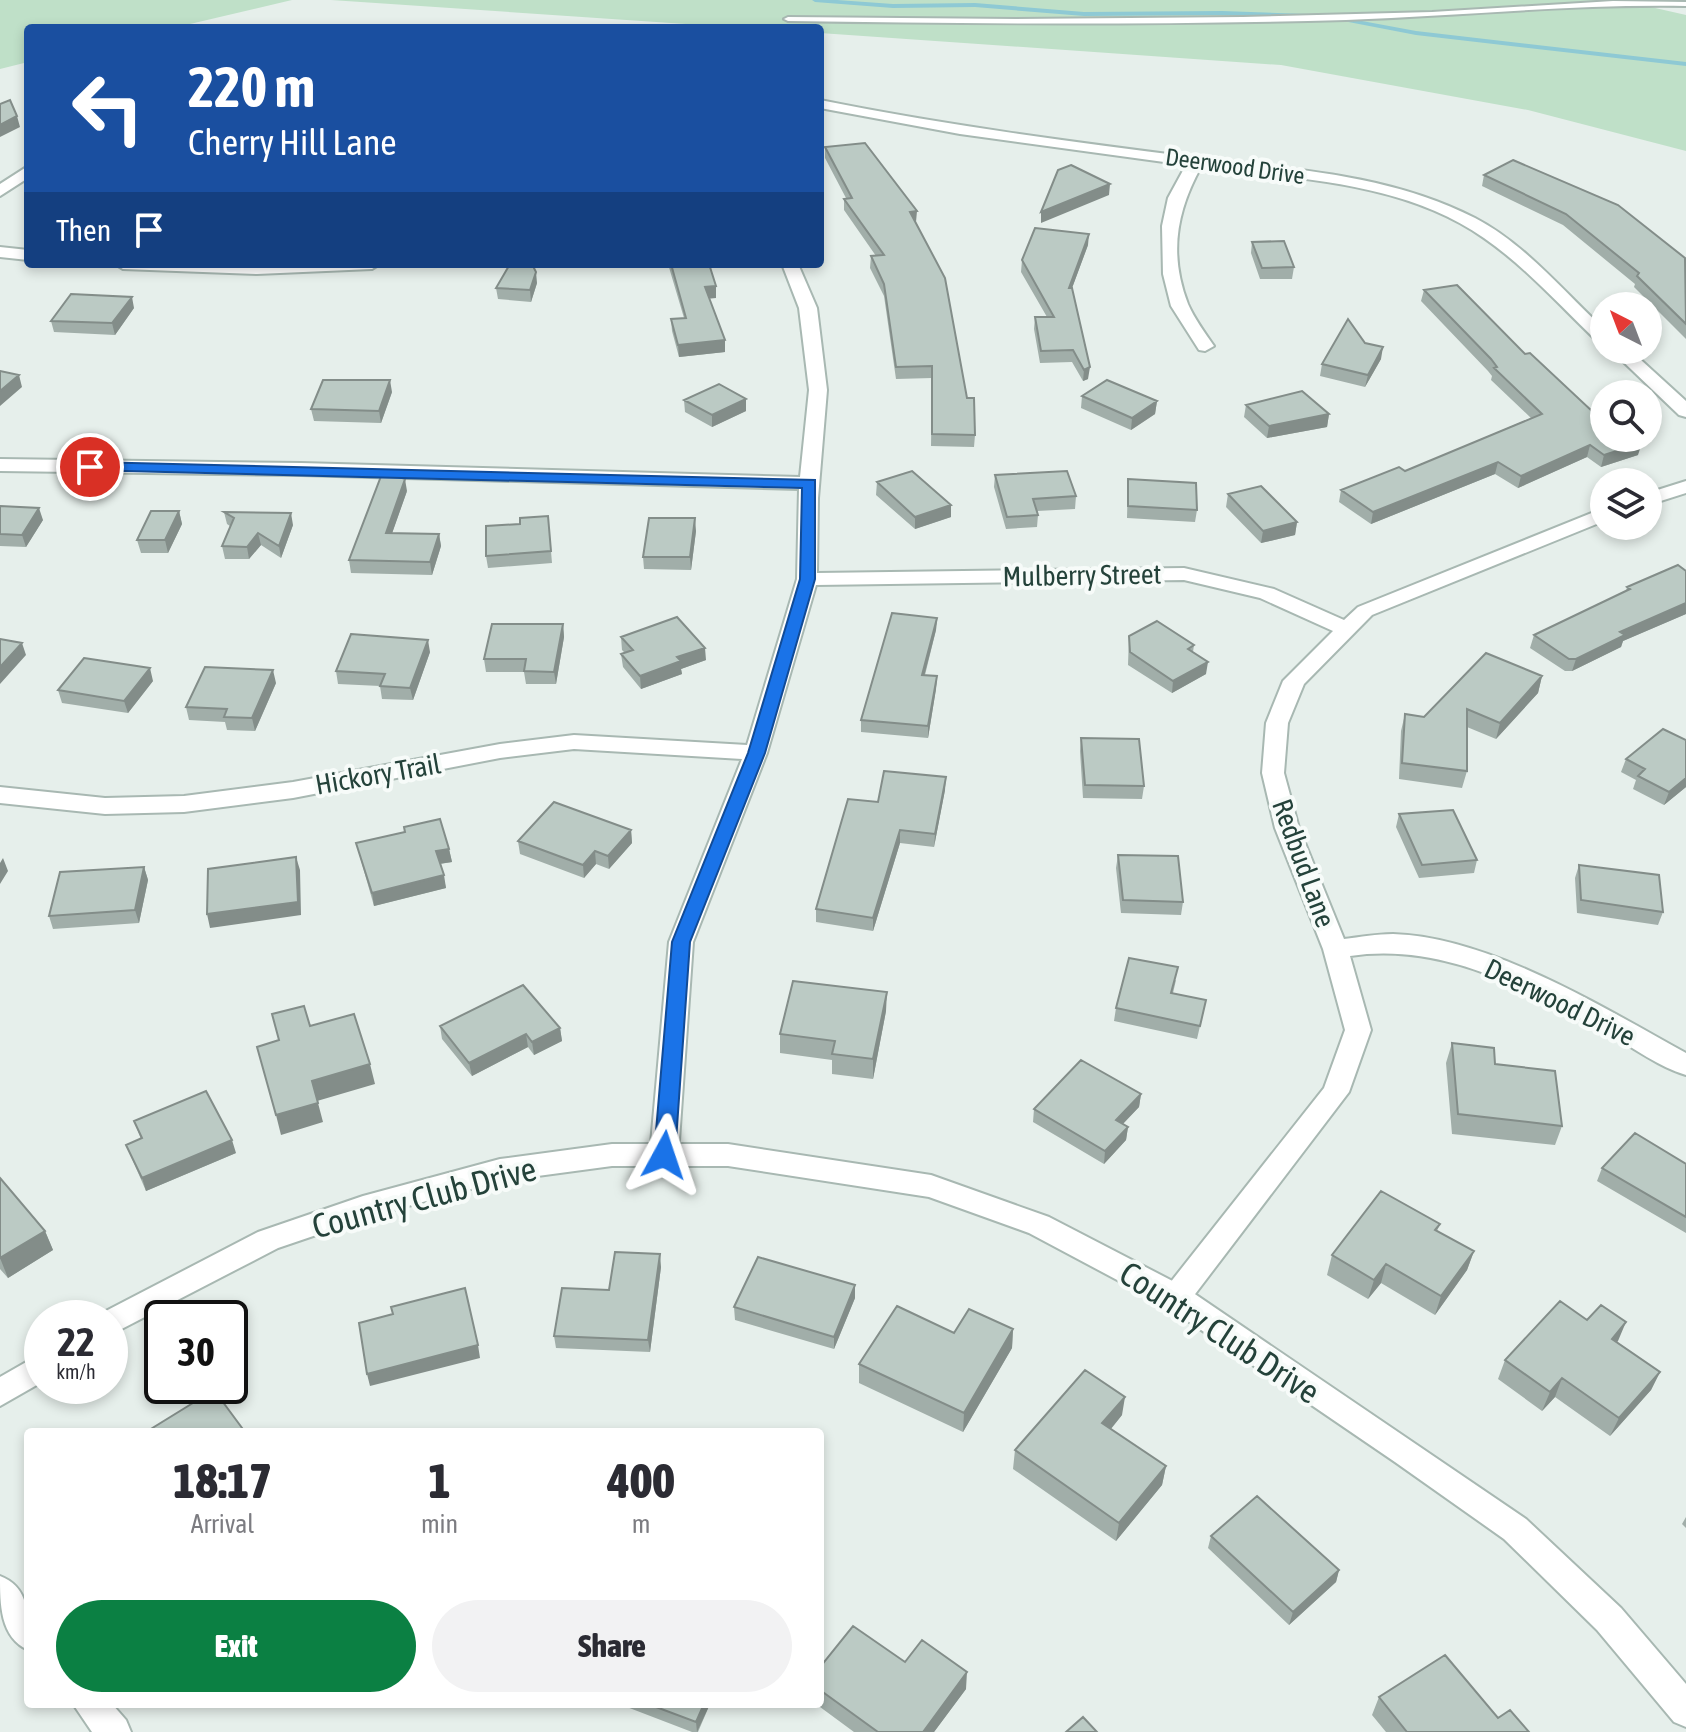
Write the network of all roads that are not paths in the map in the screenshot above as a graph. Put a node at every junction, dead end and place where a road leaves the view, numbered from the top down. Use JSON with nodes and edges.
{"nodes":[{"id":1,"x":1686,"y":4,"type":"edge"},
{"id":2,"x":788,"y":19,"type":"dead end"},
{"id":3,"x":824,"y":105,"type":"edge"},
{"id":4,"x":1196,"y":162,"type":"junction"},
{"id":5,"x":24,"y":174,"type":"edge"},
{"id":6,"x":0,"y":191,"type":"edge"},
{"id":7,"x":0,"y":252,"type":"edge"},
{"id":8,"x":24,"y":255,"type":"edge"},
{"id":9,"x":230,"y":268,"type":"edge"},
{"id":10,"x":331,"y":268,"type":"edge"},
{"id":11,"x":792,"y":268,"type":"edge"},
{"id":12,"x":1590,"y":325,"type":"edge"},
{"id":13,"x":1205,"y":346,"type":"dead end"},
{"id":14,"x":1635,"y":364,"type":"edge"},
{"id":15,"x":1686,"y":411,"type":"edge"},
{"id":16,"x":0,"y":465,"type":"edge"},
{"id":17,"x":809,"y":483,"type":"junction"},
{"id":18,"x":1686,"y":487,"type":"edge"},
{"id":19,"x":1662,"y":495,"type":"edge"},
{"id":20,"x":1590,"y":520,"type":"edge"},
{"id":21,"x":807,"y":579,"type":"junction"},
{"id":22,"x":1345,"y":629,"type":"junction"},
{"id":23,"x":756,"y":753,"type":"junction"},
{"id":24,"x":0,"y":795,"type":"edge"},
{"id":25,"x":1336,"y":949,"type":"junction"},
{"id":26,"x":1685,"y":1061,"type":"edge"},
{"id":27,"x":664,"y":1155,"type":"junction"},
{"id":28,"x":1176,"y":1297,"type":"junction"},
{"id":29,"x":128,"y":1314,"type":"edge"},
{"id":30,"x":24,"y":1378,"type":"edge"},
{"id":31,"x":0,"y":1393,"type":"edge"},
{"id":32,"x":0,"y":1591,"type":"edge"},
{"id":33,"x":24,"y":1628,"type":"edge"},
{"id":34,"x":93,"y":1708,"type":"edge"},
{"id":35,"x":1686,"y":1710,"type":"edge"},
{"id":36,"x":114,"y":1732,"type":"edge"}],
"edges":[{"from":1,"to":2,"type":"lane"},
{"from":3,"to":4,"type":"street","name":"Deerwood Drive"},
{"from":4,"to":12,"type":"street","name":"Deerwood Drive"},
{"from":4,"to":13,"type":"street"},
{"from":5,"to":6,"type":"street"},
{"from":7,"to":8,"type":"street"},
{"from":9,"to":10,"type":"street"},
{"from":11,"to":17,"type":"street"},
{"from":14,"to":15,"type":"street"},
{"from":16,"to":17,"type":"street"},
{"from":17,"to":21,"type":"street"},
{"from":18,"to":19,"type":"street"},
{"from":20,"to":22,"type":"street","name":"Redbud Lane"},
{"from":21,"to":22,"type":"street","name":"Mulberry Street"},
{"from":21,"to":23,"type":"street"},
{"from":22,"to":25,"type":"street","name":"Redbud Lane"},
{"from":23,"to":24,"type":"street","name":"Hickory Trail"},
{"from":23,"to":27,"type":"street"},
{"from":25,"to":26,"type":"street","name":"Deerwood Drive"},
{"from":25,"to":28,"type":"street","name":"Redbud Lane"},
{"from":27,"to":28,"type":"street","name":"Country Club Drive"},
{"from":27,"to":29,"type":"street","name":"Country Club Drive"},
{"from":28,"to":35,"type":"street","name":"Country Club Drive"},
{"from":30,"to":31,"type":"street"},
{"from":32,"to":33,"type":"street"},
{"from":34,"to":36,"type":"street"}]}
